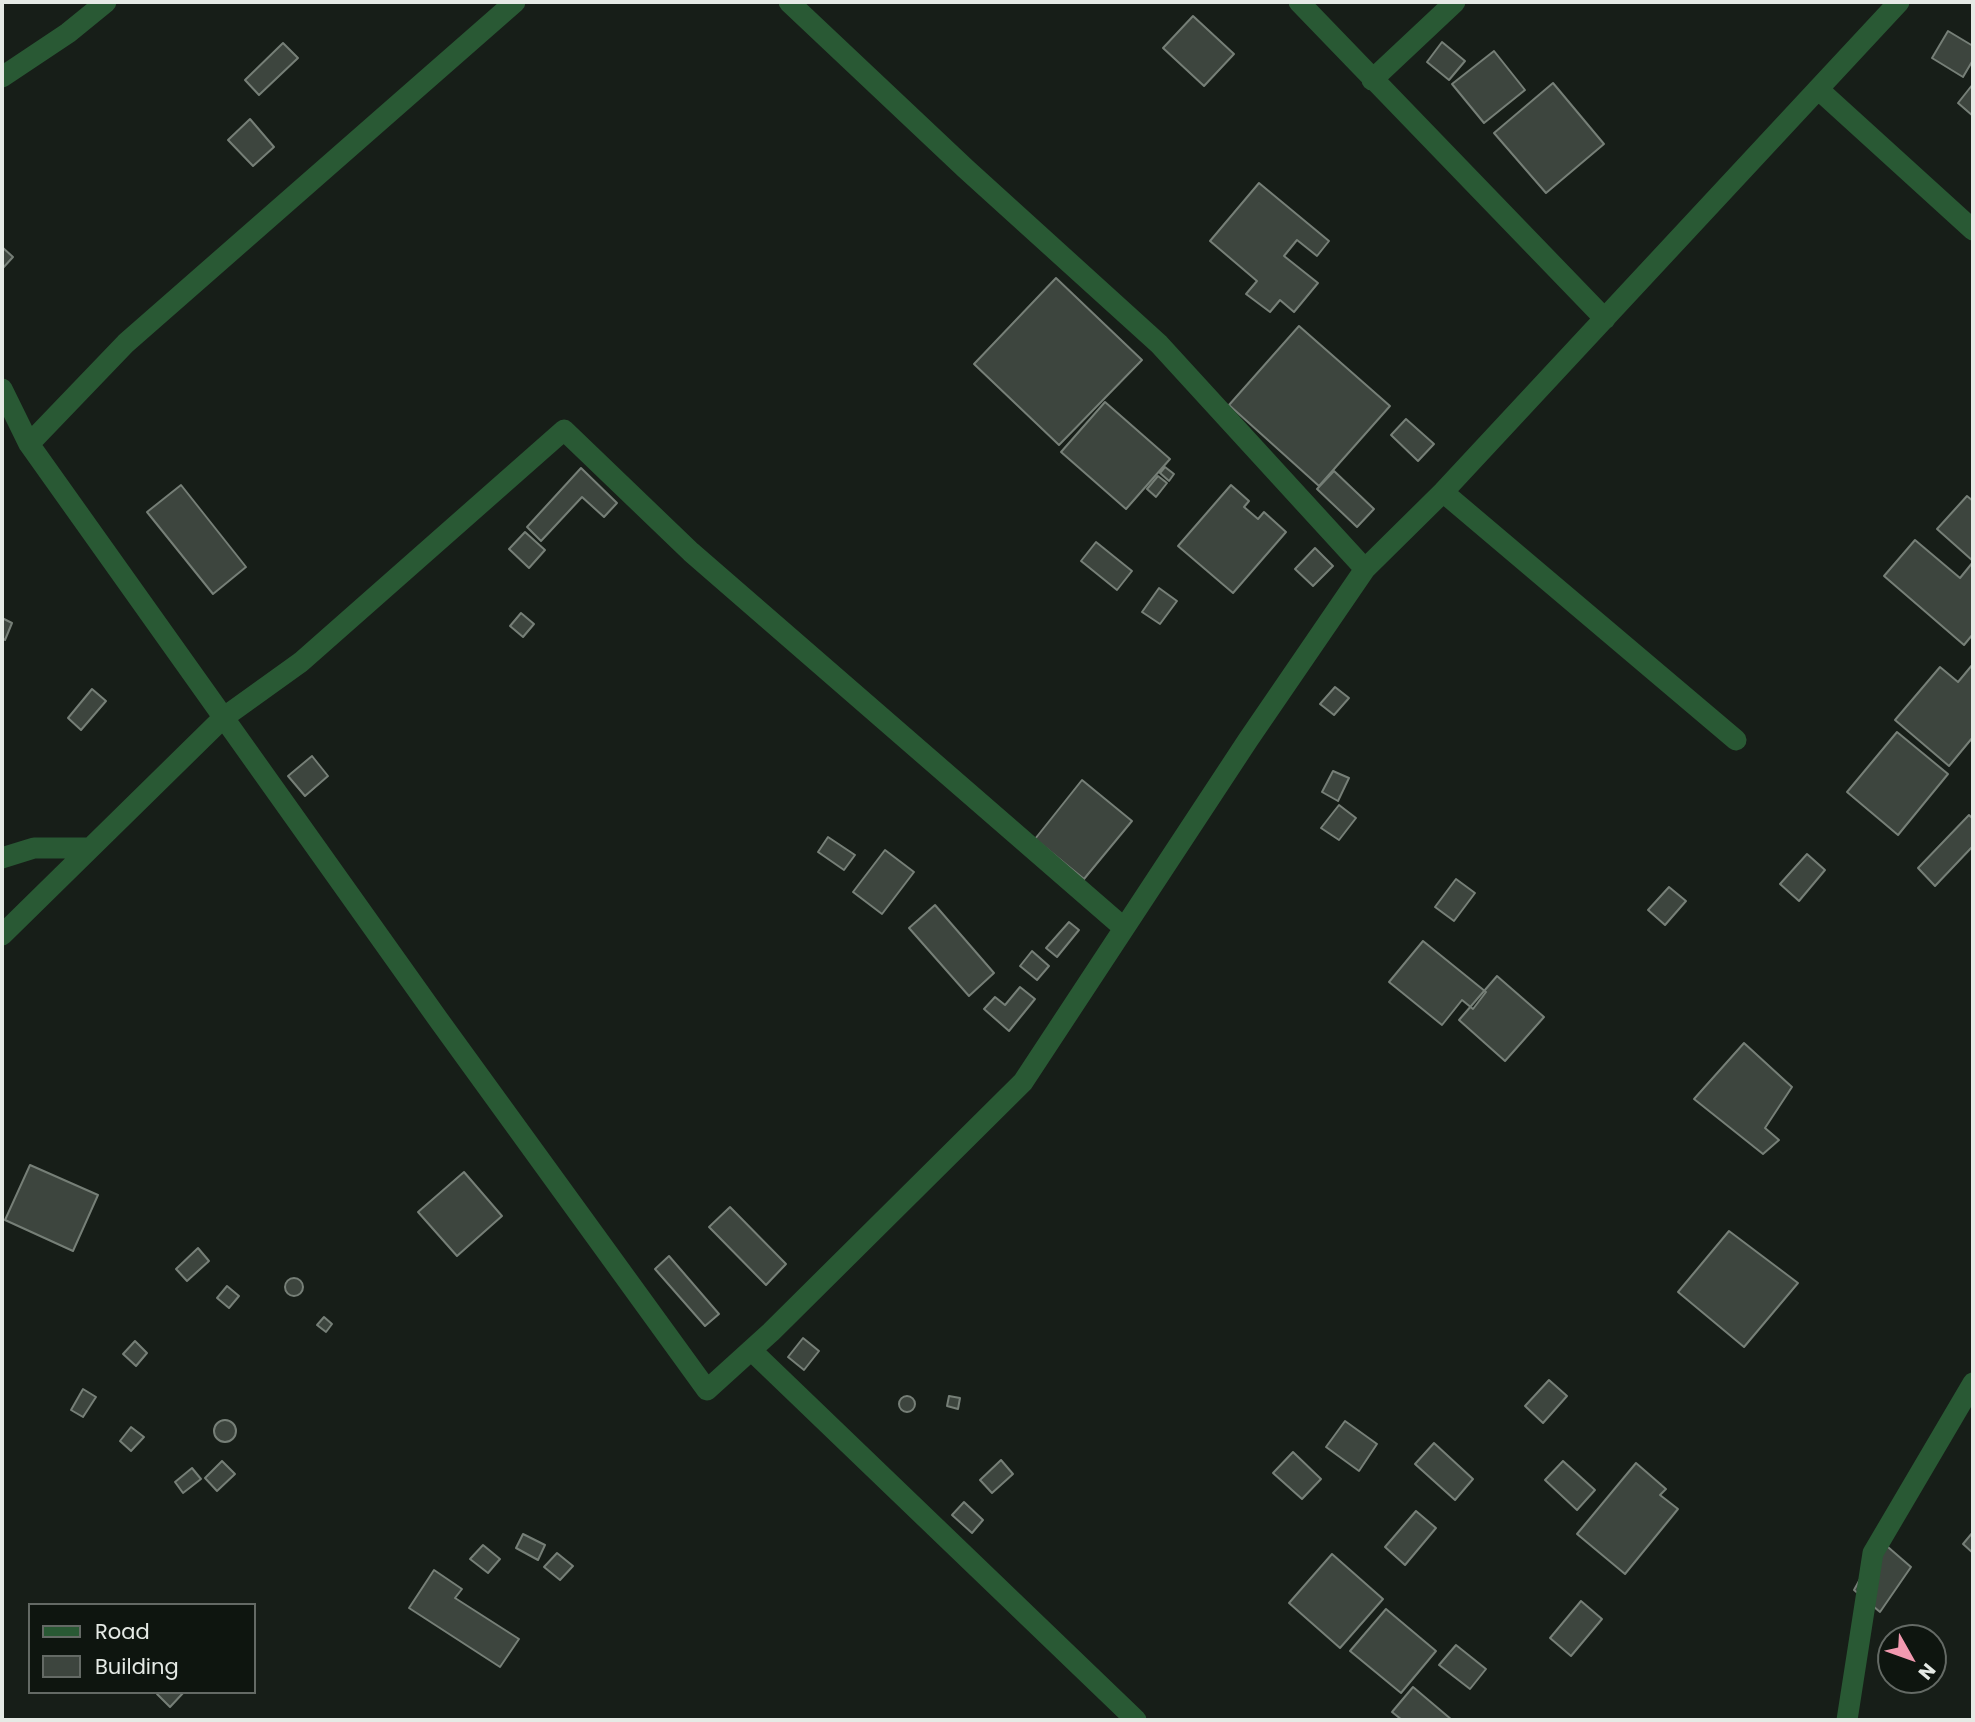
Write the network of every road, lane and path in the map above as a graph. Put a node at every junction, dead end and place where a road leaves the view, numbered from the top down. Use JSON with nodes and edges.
{"nodes":[{"id":1,"x":106,"y":2,"type":"edge"},
{"id":2,"x":515,"y":2,"type":"edge"},
{"id":3,"x":789,"y":2,"type":"edge"},
{"id":4,"x":1299,"y":2,"type":"edge"},
{"id":5,"x":1455,"y":2,"type":"edge"},
{"id":6,"x":1899,"y":2,"type":"edge"},
{"id":7,"x":2,"y":77,"type":"edge"},
{"id":8,"x":1371,"y":80,"type":"junction"},
{"id":9,"x":1818,"y":89,"type":"junction"},
{"id":10,"x":1973,"y":230,"type":"edge"},
{"id":11,"x":1605,"y":319,"type":"junction"},
{"id":12,"x":2,"y":389,"type":"edge"},
{"id":13,"x":29,"y":444,"type":"junction"},
{"id":14,"x":1443,"y":492,"type":"junction"},
{"id":15,"x":1365,"y":569,"type":"junction"},
{"id":16,"x":223,"y":718,"type":"junction"},
{"id":17,"x":1736,"y":740,"type":"dead end"},
{"id":18,"x":89,"y":848,"type":"junction"},
{"id":19,"x":2,"y":858,"type":"edge"},
{"id":20,"x":1124,"y":929,"type":"junction"},
{"id":21,"x":2,"y":935,"type":"edge"},
{"id":22,"x":751,"y":1350,"type":"junction"},
{"id":23,"x":1973,"y":1383,"type":"edge"},
{"id":24,"x":1136,"y":1720,"type":"edge"},
{"id":25,"x":1847,"y":1720,"type":"edge"}],
"edges":[{"from":1,"to":7,"type":"street"},
{"from":2,"to":13,"type":"street"},
{"from":3,"to":15,"type":"street"},
{"from":4,"to":8,"type":"street"},
{"from":5,"to":8,"type":"street"},
{"from":6,"to":9,"type":"street"},
{"from":8,"to":11,"type":"street"},
{"from":9,"to":10,"type":"street"},
{"from":9,"to":11,"type":"street"},
{"from":11,"to":14,"type":"street"},
{"from":12,"to":13,"type":"street"},
{"from":13,"to":16,"type":"street"},
{"from":14,"to":15,"type":"street"},
{"from":14,"to":17,"type":"street"},
{"from":15,"to":20,"type":"street"},
{"from":16,"to":18,"type":"street"},
{"from":16,"to":20,"type":"street"},
{"from":16,"to":22,"type":"street"},
{"from":18,"to":19,"type":"street"},
{"from":18,"to":21,"type":"street"},
{"from":20,"to":22,"type":"street"},
{"from":22,"to":24,"type":"street"},
{"from":23,"to":25,"type":"street"}]}
